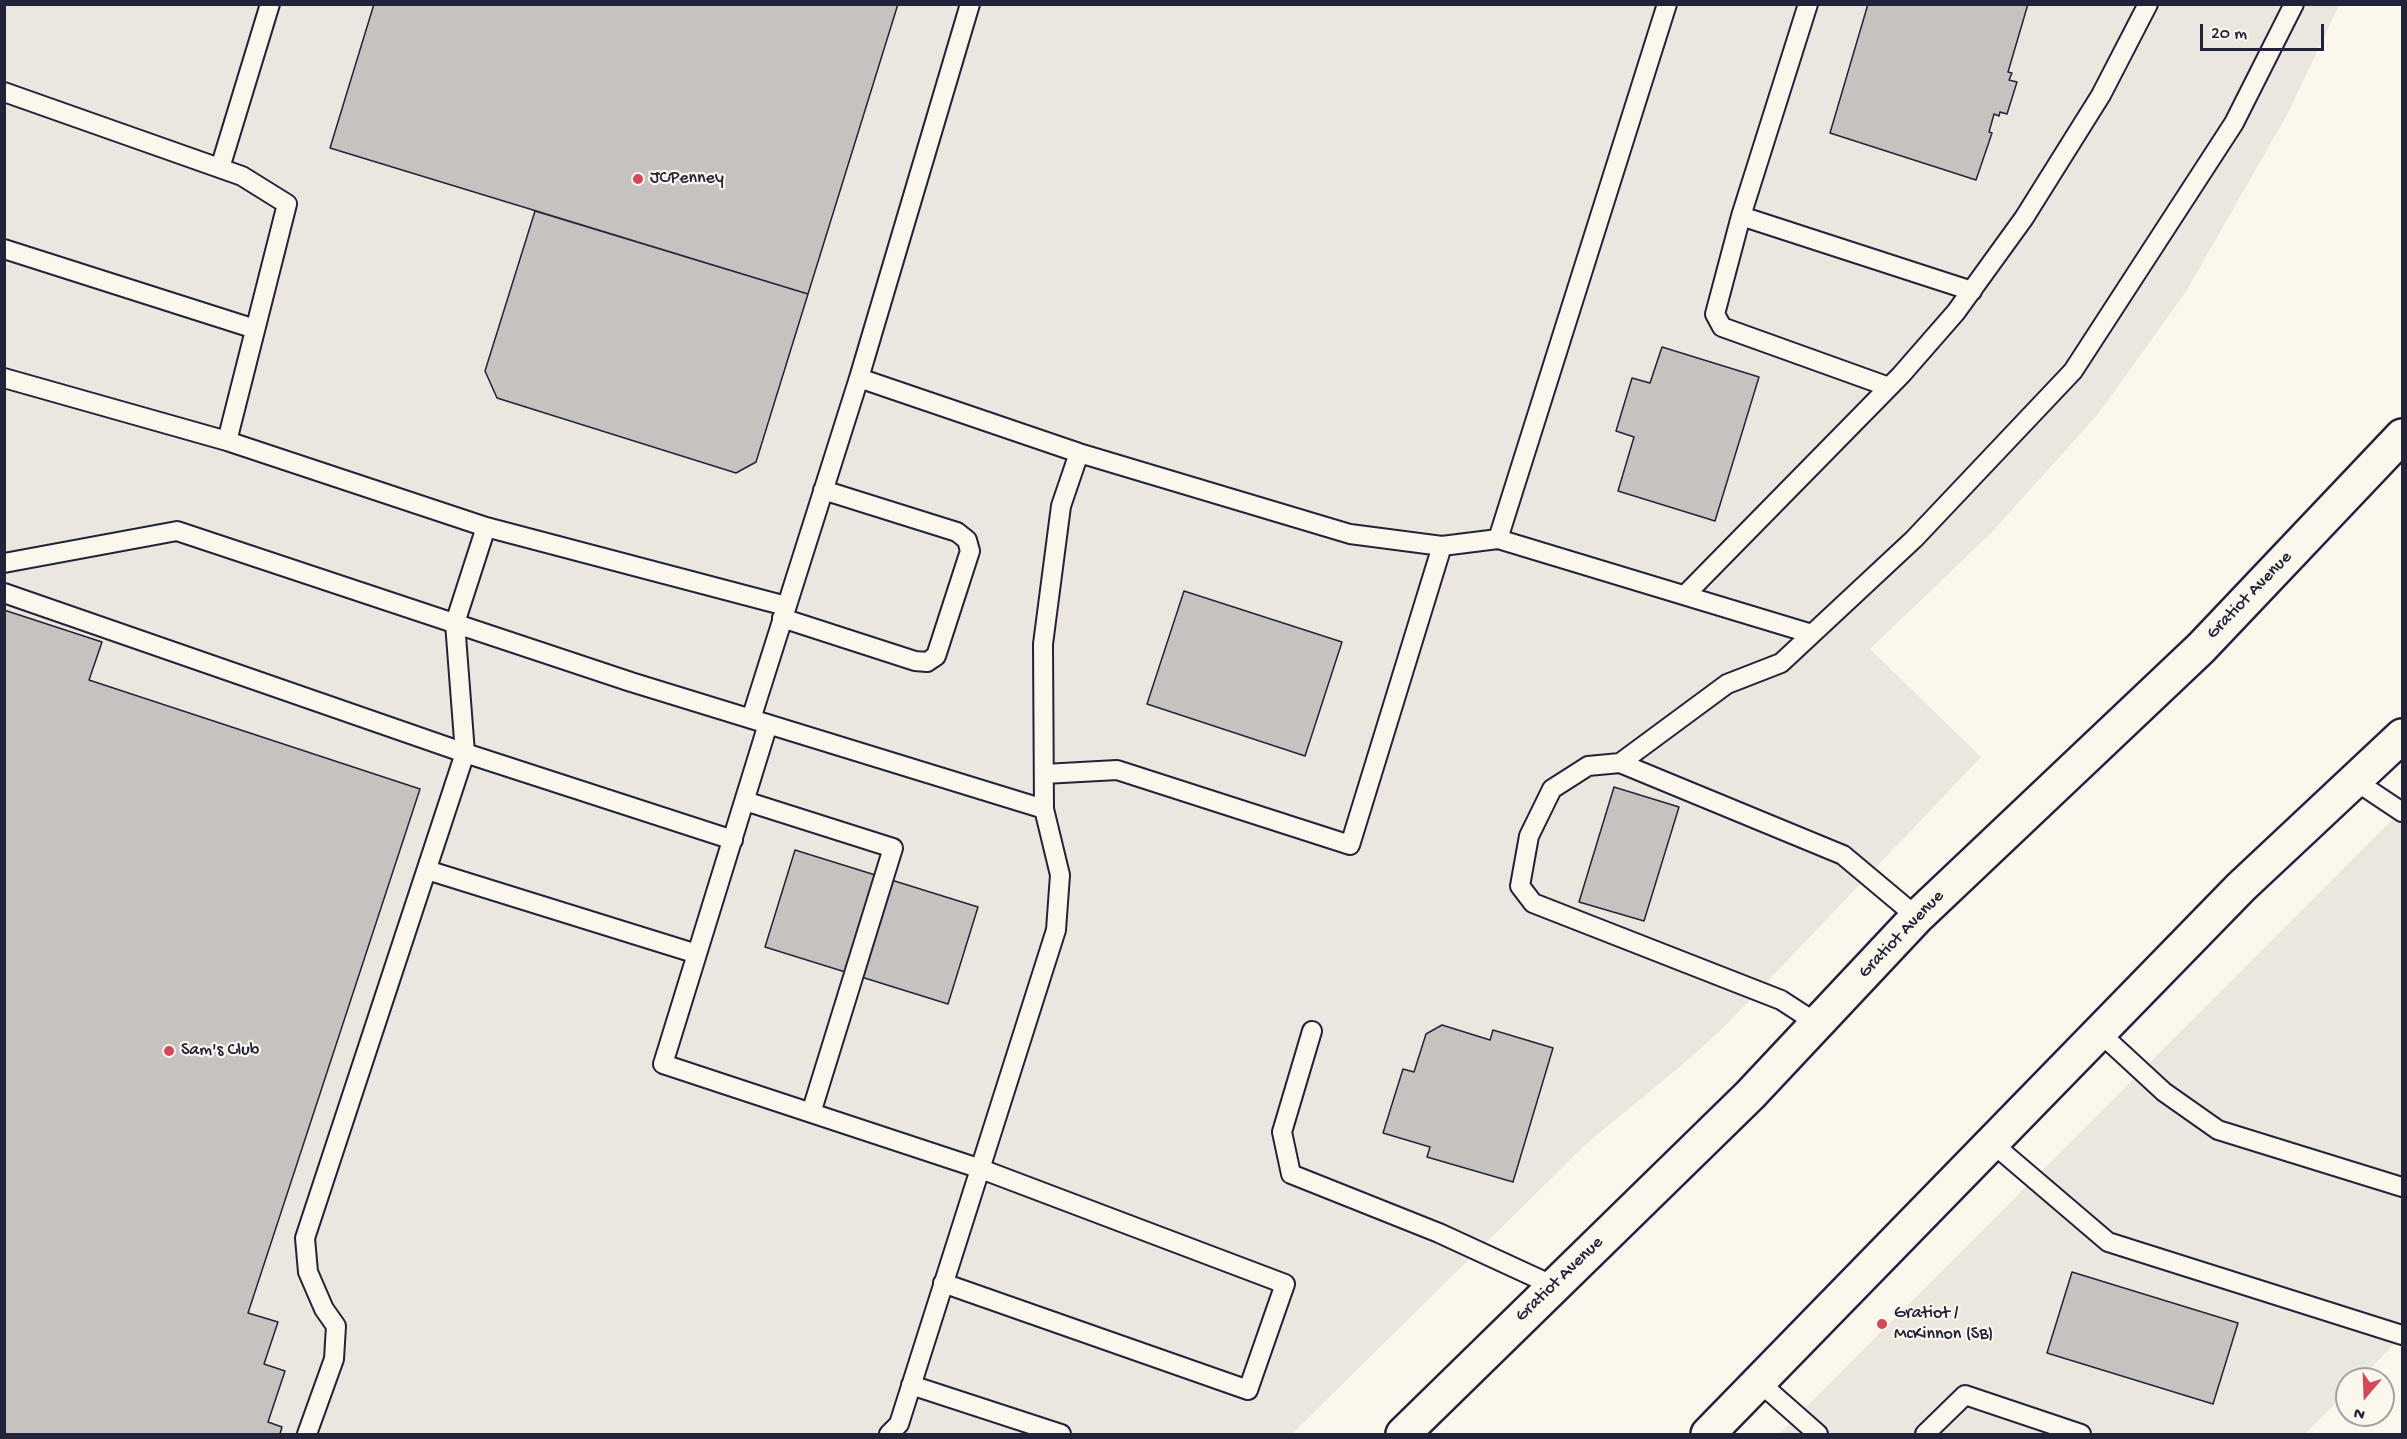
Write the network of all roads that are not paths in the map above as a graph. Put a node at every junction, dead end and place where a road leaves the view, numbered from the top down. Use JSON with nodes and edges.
{"nodes":[{"id":1,"x":270,"y":4,"type":"edge"},
{"id":2,"x":970,"y":4,"type":"edge"},
{"id":3,"x":1667,"y":4,"type":"edge"},
{"id":4,"x":1808,"y":4,"type":"edge"},
{"id":5,"x":2148,"y":4,"type":"edge"},
{"id":6,"x":2294,"y":4,"type":"edge"},
{"id":7,"x":4,"y":92,"type":"edge"},
{"id":8,"x":220,"y":168,"type":"junction"},
{"id":9,"x":1741,"y":216,"type":"junction"},
{"id":10,"x":4,"y":249,"type":"edge"},
{"id":11,"x":1972,"y":291,"type":"junction"},
{"id":12,"x":255,"y":329,"type":"junction"},
{"id":13,"x":4,"y":378,"type":"edge"},
{"id":14,"x":859,"y":378,"type":"junction"},
{"id":15,"x":1889,"y":387,"type":"junction"},
{"id":16,"x":2403,"y":436,"type":"edge"},
{"id":17,"x":226,"y":441,"type":"junction"},
{"id":18,"x":1079,"y":453,"type":"junction"},
{"id":19,"x":823,"y":490,"type":"junction"},
{"id":20,"x":486,"y":527,"type":"junction"},
{"id":21,"x":1498,"y":539,"type":"junction"},
{"id":22,"x":1442,"y":546,"type":"junction"},
{"id":23,"x":4,"y":563,"type":"edge"},
{"id":24,"x":4,"y":593,"type":"edge"},
{"id":25,"x":1685,"y":595,"type":"junction"},
{"id":26,"x":784,"y":612,"type":"junction"},
{"id":27,"x":455,"y":623,"type":"junction"},
{"id":28,"x":1812,"y":634,"type":"junction"},
{"id":29,"x":751,"y":719,"type":"junction"},
{"id":30,"x":768,"y":724,"type":"junction"},
{"id":31,"x":2403,"y":736,"type":"edge"},
{"id":32,"x":465,"y":753,"type":"junction"},
{"id":33,"x":1620,"y":763,"type":"junction"},
{"id":34,"x":1044,"y":774,"type":"junction"},
{"id":35,"x":2354,"y":780,"type":"junction"},
{"id":36,"x":745,"y":801,"type":"junction"},
{"id":37,"x":1044,"y":809,"type":"junction"},
{"id":38,"x":2403,"y":812,"type":"edge"},
{"id":39,"x":733,"y":840,"type":"junction"},
{"id":40,"x":427,"y":870,"type":"junction"},
{"id":41,"x":1917,"y":917,"type":"junction"},
{"id":42,"x":697,"y":954,"type":"junction"},
{"id":43,"x":1818,"y":1024,"type":"junction"},
{"id":44,"x":1312,"y":1031,"type":"dead end"},
{"id":45,"x":2100,"y":1032,"type":"junction"},
{"id":46,"x":811,"y":1113,"type":"junction"},
{"id":47,"x":1992,"y":1143,"type":"junction"},
{"id":48,"x":981,"y":1169,"type":"junction"},
{"id":49,"x":2403,"y":1187,"type":"edge"},
{"id":50,"x":943,"y":1283,"type":"junction"},
{"id":51,"x":1554,"y":1286,"type":"junction"},
{"id":52,"x":2403,"y":1335,"type":"edge"},
{"id":53,"x":1759,"y":1382,"type":"junction"},
{"id":54,"x":911,"y":1385,"type":"junction"},
{"id":55,"x":307,"y":1434,"type":"edge"},
{"id":56,"x":889,"y":1434,"type":"edge"},
{"id":57,"x":1061,"y":1434,"type":"edge"},
{"id":58,"x":1403,"y":1434,"type":"edge"},
{"id":59,"x":1708,"y":1434,"type":"edge"},
{"id":60,"x":1818,"y":1434,"type":"edge"},
{"id":61,"x":1925,"y":1434,"type":"edge"},
{"id":62,"x":2081,"y":1434,"type":"edge"}],
"edges":[{"from":1,"to":8,"type":"lane"},
{"from":2,"to":14,"type":"lane"},
{"from":3,"to":21,"type":"lane"},
{"from":4,"to":9,"type":"lane"},
{"from":5,"to":11,"type":"lane"},
{"from":6,"to":28,"type":"lane"},
{"from":7,"to":8,"type":"lane"},
{"from":8,"to":12,"type":"lane"},
{"from":9,"to":11,"type":"lane"},
{"from":9,"to":15,"type":"lane"},
{"from":10,"to":12,"type":"lane"},
{"from":11,"to":15,"type":"lane"},
{"from":12,"to":17,"type":"lane"},
{"from":13,"to":17,"type":"lane"},
{"from":14,"to":18,"type":"lane"},
{"from":14,"to":19,"type":"lane"},
{"from":15,"to":25,"type":"lane"},
{"from":16,"to":41,"type":"main road","name":"Gratiot Avenue"},
{"from":17,"to":20,"type":"lane"},
{"from":18,"to":22,"type":"lane"},
{"from":18,"to":34,"type":"lane"},
{"from":19,"to":26,"type":"lane"},
{"from":19,"to":26,"type":"lane"},
{"from":20,"to":26,"type":"lane"},
{"from":20,"to":27,"type":"lane"},
{"from":21,"to":22,"type":"lane"},
{"from":21,"to":25,"type":"lane"},
{"from":22,"to":34,"type":"lane"},
{"from":23,"to":27,"type":"lane"},
{"from":24,"to":32,"type":"lane"},
{"from":25,"to":28,"type":"lane"},
{"from":26,"to":29,"type":"lane"},
{"from":27,"to":29,"type":"lane"},
{"from":27,"to":32,"type":"lane"},
{"from":28,"to":33,"type":"lane"},
{"from":29,"to":30,"type":"lane"},
{"from":30,"to":36,"type":"lane"},
{"from":30,"to":37,"type":"lane"},
{"from":31,"to":35,"type":"main road"},
{"from":32,"to":39,"type":"lane"},
{"from":32,"to":40,"type":"lane"},
{"from":33,"to":41,"type":"lane"},
{"from":33,"to":43,"type":"lane"},
{"from":34,"to":37,"type":"lane"},
{"from":35,"to":38,"type":"lane"},
{"from":35,"to":45,"type":"main road"},
{"from":36,"to":39,"type":"lane"},
{"from":36,"to":46,"type":"lane"},
{"from":37,"to":48,"type":"lane"},
{"from":39,"to":42,"type":"lane"},
{"from":40,"to":42,"type":"lane"},
{"from":40,"to":55,"type":"lane"},
{"from":41,"to":43,"type":"main road","name":"Gratiot Avenue"},
{"from":42,"to":46,"type":"lane"},
{"from":43,"to":51,"type":"main road","name":"Gratiot Avenue"},
{"from":44,"to":51,"type":"lane"},
{"from":45,"to":47,"type":"main road"},
{"from":45,"to":49,"type":"lane"},
{"from":46,"to":48,"type":"lane"},
{"from":47,"to":52,"type":"lane"},
{"from":47,"to":53,"type":"main road"},
{"from":48,"to":50,"type":"lane"},
{"from":48,"to":50,"type":"lane"},
{"from":50,"to":54,"type":"lane"},
{"from":51,"to":58,"type":"main road","name":"Gratiot Avenue"},
{"from":53,"to":59,"type":"main road"},
{"from":53,"to":60,"type":"lane"},
{"from":54,"to":56,"type":"lane"},
{"from":54,"to":57,"type":"lane"},
{"from":61,"to":62,"type":"lane"}]}
